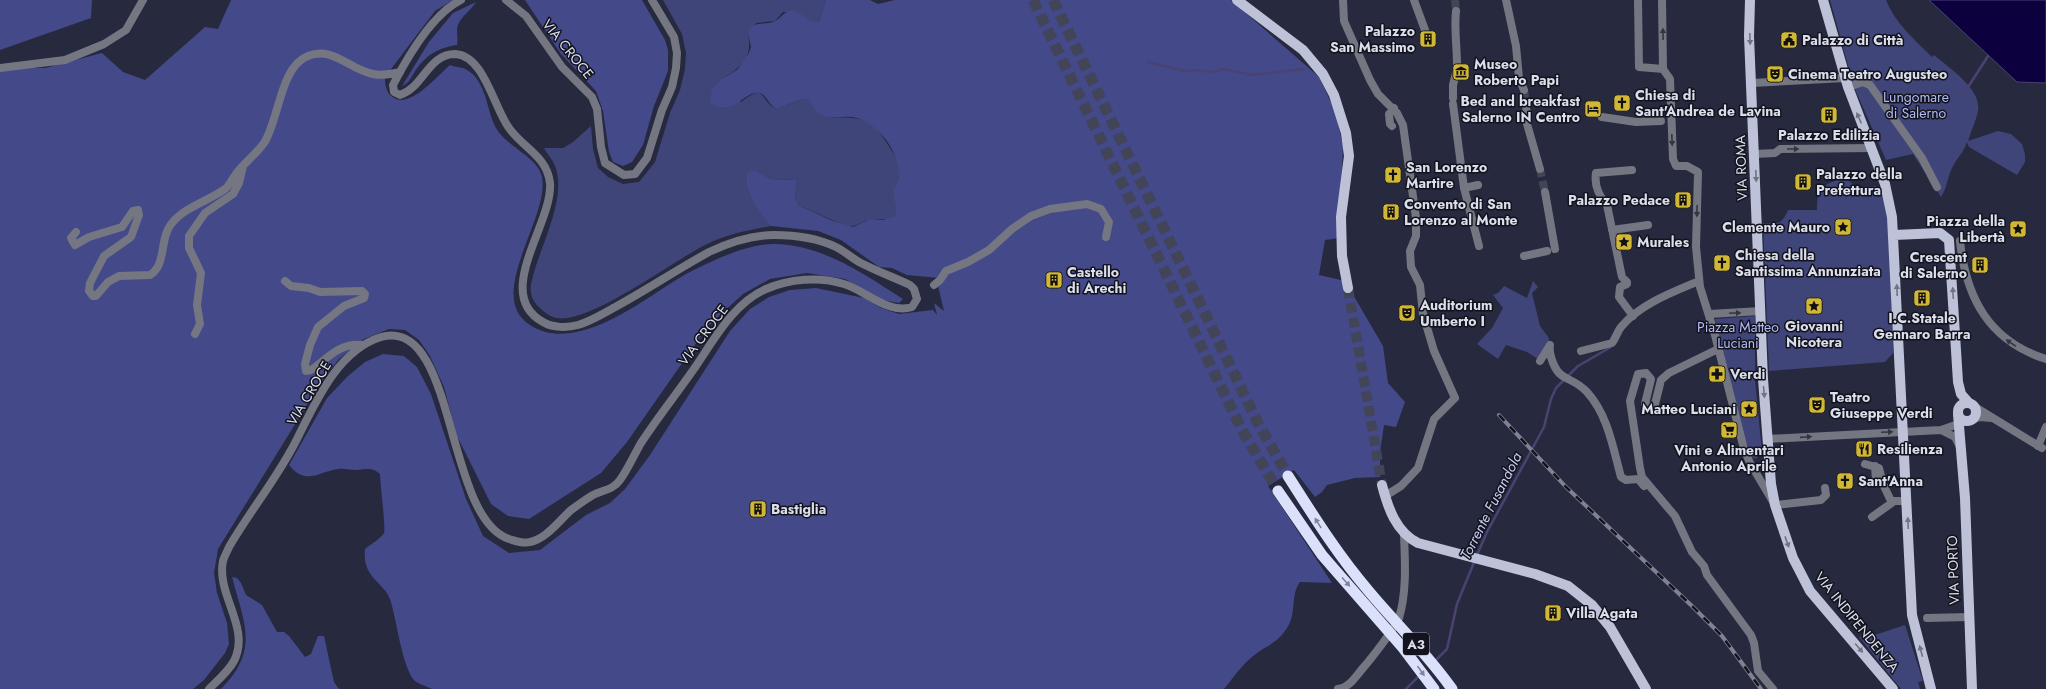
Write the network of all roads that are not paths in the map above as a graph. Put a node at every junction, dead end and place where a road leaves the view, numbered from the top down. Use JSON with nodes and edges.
{"nodes":[{"id":1,"x":143,"y":0,"type":"edge"},
{"id":2,"x":461,"y":0,"type":"edge"},
{"id":3,"x":506,"y":0,"type":"edge"},
{"id":4,"x":652,"y":0,"type":"edge"},
{"id":5,"x":1237,"y":0,"type":"edge"},
{"id":6,"x":1344,"y":0,"type":"edge"},
{"id":7,"x":1414,"y":0,"type":"edge"},
{"id":8,"x":1506,"y":0,"type":"edge"},
{"id":9,"x":1638,"y":0,"type":"edge"},
{"id":10,"x":1662,"y":0,"type":"edge"},
{"id":11,"x":1750,"y":0,"type":"edge"},
{"id":12,"x":1823,"y":0,"type":"edge"},
{"id":13,"x":1456,"y":11,"type":"tunnel mouth"},
{"id":14,"x":1425,"y":30,"type":"dead end"},
{"id":15,"x":0,"y":68,"type":"edge"},
{"id":16,"x":1663,"y":69,"type":"junction"},
{"id":17,"x":400,"y":72,"type":"junction"},
{"id":18,"x":1752,"y":83,"type":"junction"},
{"id":19,"x":1846,"y":83,"type":"junction"},
{"id":20,"x":1524,"y":90,"type":"tunnel mouth"},
{"id":21,"x":1526,"y":102,"type":"tunnel mouth"},
{"id":22,"x":1394,"y":108,"type":"junction"},
{"id":23,"x":1602,"y":117,"type":"dead end"},
{"id":24,"x":1661,"y":121,"type":"dead end"},
{"id":25,"x":1392,"y":126,"type":"dead end"},
{"id":26,"x":1872,"y":148,"type":"junction"},
{"id":27,"x":1755,"y":154,"type":"junction"},
{"id":28,"x":243,"y":164,"type":"junction"},
{"id":29,"x":1540,"y":169,"type":"tunnel mouth"},
{"id":30,"x":1632,"y":170,"type":"dead end"},
{"id":31,"x":1478,"y":185,"type":"dead end"},
{"id":32,"x":1937,"y":187,"type":"dead end"},
{"id":33,"x":1464,"y":188,"type":"junction"},
{"id":34,"x":1545,"y":192,"type":"tunnel mouth"},
{"id":35,"x":1648,"y":225,"type":"dead end"},
{"id":36,"x":1612,"y":230,"type":"junction"},
{"id":37,"x":76,"y":232,"type":"dead end"},
{"id":38,"x":1894,"y":235,"type":"junction"},
{"id":39,"x":1106,"y":236,"type":"dead end"},
{"id":40,"x":1960,"y":242,"type":"dead end"},
{"id":41,"x":1479,"y":246,"type":"dead end"},
{"id":42,"x":1524,"y":256,"type":"dead end"},
{"id":43,"x":285,"y":281,"type":"dead end"},
{"id":44,"x":1699,"y":284,"type":"junction"},
{"id":45,"x":934,"y":285,"type":"dead end"},
{"id":46,"x":1348,"y":288,"type":"tunnel mouth"},
{"id":47,"x":1761,"y":311,"type":"junction"},
{"id":48,"x":1709,"y":314,"type":"junction"},
{"id":49,"x":1633,"y":316,"type":"junction"},
{"id":50,"x":195,"y":334,"type":"dead end"},
{"id":51,"x":362,"y":345,"type":"junction"},
{"id":52,"x":1718,"y":349,"type":"junction"},
{"id":53,"x":1581,"y":351,"type":"dead end"},
{"id":54,"x":2046,"y":360,"type":"edge"},
{"id":55,"x":1540,"y":361,"type":"dead end"},
{"id":56,"x":1972,"y":405,"type":"junction"},
{"id":57,"x":1966,"y":419,"type":"junction"},
{"id":58,"x":1996,"y":419,"type":"junction"},
{"id":59,"x":2046,"y":427,"type":"edge"},
{"id":60,"x":1941,"y":430,"type":"junction"},
{"id":61,"x":1904,"y":431,"type":"junction"},
{"id":62,"x":1767,"y":439,"type":"junction"},
{"id":63,"x":1961,"y":450,"type":"junction"},
{"id":64,"x":1865,"y":464,"type":"dead end"},
{"id":65,"x":1875,"y":466,"type":"junction"},
{"id":66,"x":1769,"y":469,"type":"junction"},
{"id":67,"x":1288,"y":476,"type":"tunnel mouth"},
{"id":68,"x":1757,"y":476,"type":"junction"},
{"id":69,"x":1876,"y":481,"type":"dead end"},
{"id":70,"x":1382,"y":485,"type":"tunnel mouth"},
{"id":71,"x":1825,"y":488,"type":"dead end"},
{"id":72,"x":1278,"y":492,"type":"tunnel mouth"},
{"id":73,"x":1385,"y":496,"type":"junction"},
{"id":74,"x":1907,"y":501,"type":"junction"},
{"id":75,"x":1893,"y":502,"type":"junction"},
{"id":76,"x":1775,"y":505,"type":"junction"},
{"id":77,"x":1669,"y":509,"type":"junction"},
{"id":78,"x":1872,"y":517,"type":"dead end"},
{"id":79,"x":1404,"y":535,"type":"junction"},
{"id":80,"x":1374,"y":605,"type":"junction"},
{"id":81,"x":1969,"y":617,"type":"junction"},
{"id":82,"x":1927,"y":618,"type":"dead end"},
{"id":83,"x":209,"y":689,"type":"edge"},
{"id":84,"x":1338,"y":689,"type":"edge"},
{"id":85,"x":1434,"y":689,"type":"edge"},
{"id":86,"x":1452,"y":689,"type":"edge"},
{"id":87,"x":1646,"y":689,"type":"edge"},
{"id":88,"x":1773,"y":689,"type":"edge"},
{"id":89,"x":1893,"y":689,"type":"edge"},
{"id":90,"x":1931,"y":689,"type":"edge"},
{"id":91,"x":1967,"y":689,"type":"edge"},
{"id":92,"x":1972,"y":689,"type":"edge"}],
"edges":[{"from":1,"to":15,"type":"street"},
{"from":2,"to":17,"type":"street","name":"VIA CROCE"},
{"from":3,"to":4,"type":"street","name":"VIA CROCE"},
{"from":5,"to":46,"type":"main road"},
{"from":6,"to":22,"type":"street"},
{"from":7,"to":14,"type":"street"},
{"from":8,"to":20,"type":"street"},
{"from":9,"to":16,"type":"street"},
{"from":16,"to":10,"type":"street","one_way":true},
{"from":11,"to":18,"type":"main road","name":"VIA ROMA","one_way":true},
{"from":12,"to":19,"type":"main road"},
{"from":13,"to":33,"type":"street"},
{"from":16,"to":44,"type":"street","one_way":true},
{"from":17,"to":28,"type":"street"},
{"from":17,"to":51,"type":"street","name":"VIA CROCE"},
{"from":18,"to":19,"type":"street"},
{"from":18,"to":27,"type":"main road","name":"VIA ROMA"},
{"from":26,"to":19,"type":"main road","one_way":true},
{"from":19,"to":32,"type":"street"},
{"from":21,"to":29,"type":"street"},
{"from":22,"to":25,"type":"street"},
{"from":22,"to":73,"type":"street"},
{"from":23,"to":24,"type":"street"},
{"from":27,"to":26,"type":"street","one_way":true},
{"from":26,"to":38,"type":"main road"},
{"from":27,"to":47,"type":"main road","name":"VIA ROMA","one_way":true},
{"from":28,"to":37,"type":"street"},
{"from":28,"to":50,"type":"street"},
{"from":30,"to":36,"type":"street"},
{"from":31,"to":33,"type":"street"},
{"from":33,"to":41,"type":"street"},
{"from":34,"to":42,"type":"street"},
{"from":35,"to":36,"type":"street"},
{"from":36,"to":49,"type":"street"},
{"from":56,"to":38,"type":"main road","one_way":true},
{"from":61,"to":38,"type":"main road","one_way":true},
{"from":39,"to":45,"type":"street"},
{"from":54,"to":40,"type":"street","one_way":true},
{"from":43,"to":51,"type":"street"},
{"from":44,"to":48,"type":"street"},
{"from":44,"to":49,"type":"street"},
{"from":48,"to":47,"type":"street","one_way":true},
{"from":47,"to":62,"type":"main road","one_way":true},
{"from":48,"to":52,"type":"street"},
{"from":49,"to":53,"type":"street"},
{"from":51,"to":83,"type":"street","name":"VIA CROCE"},
{"from":52,"to":68,"type":"street"},
{"from":52,"to":77,"type":"street"},
{"from":55,"to":77,"type":"street"},
{"from":56,"to":57,"type":"main road"},
{"from":56,"to":57,"type":"main road"},
{"from":56,"to":58,"type":"street"},
{"from":57,"to":58,"type":"street"},
{"from":57,"to":60,"type":"street"},
{"from":57,"to":63,"type":"main road","name":"VIA PORTO"},
{"from":57,"to":63,"type":"main road","name":"VIA PORTO"},
{"from":58,"to":59,"type":"street"},
{"from":60,"to":61,"type":"street"},
{"from":60,"to":63,"type":"street"},
{"from":62,"to":61,"type":"street","one_way":true},
{"from":61,"to":74,"type":"main road"},
{"from":62,"to":66,"type":"main road"},
{"from":63,"to":81,"type":"main road","name":"VIA PORTO"},
{"from":64,"to":65,"type":"street"},
{"from":65,"to":69,"type":"street"},
{"from":65,"to":75,"type":"street"},
{"from":66,"to":68,"type":"street"},
{"from":66,"to":76,"type":"main road"},
{"from":80,"to":67,"type":"highway","number":"A3","one_way":true},
{"from":68,"to":76,"type":"street"},
{"from":70,"to":73,"type":"main road"},
{"from":71,"to":76,"type":"street"},
{"from":72,"to":80,"type":"highway","number":"A3","one_way":true},
{"from":73,"to":79,"type":"main road"},
{"from":74,"to":75,"type":"street"},
{"from":90,"to":74,"type":"main road","one_way":true},
{"from":75,"to":78,"type":"street"},
{"from":76,"to":89,"type":"main road","name":"VIA INDIPENDENZA","one_way":true},
{"from":77,"to":88,"type":"street"},
{"from":79,"to":84,"type":"street"},
{"from":79,"to":87,"type":"main road"},
{"from":80,"to":85,"type":"highway","number":"A3","one_way":true},
{"from":80,"to":86,"type":"highway","number":"A3"},
{"from":81,"to":82,"type":"street"},
{"from":81,"to":92,"type":"main road","name":"VIA PORTO"},
{"from":91,"to":92,"type":"street"}]}
